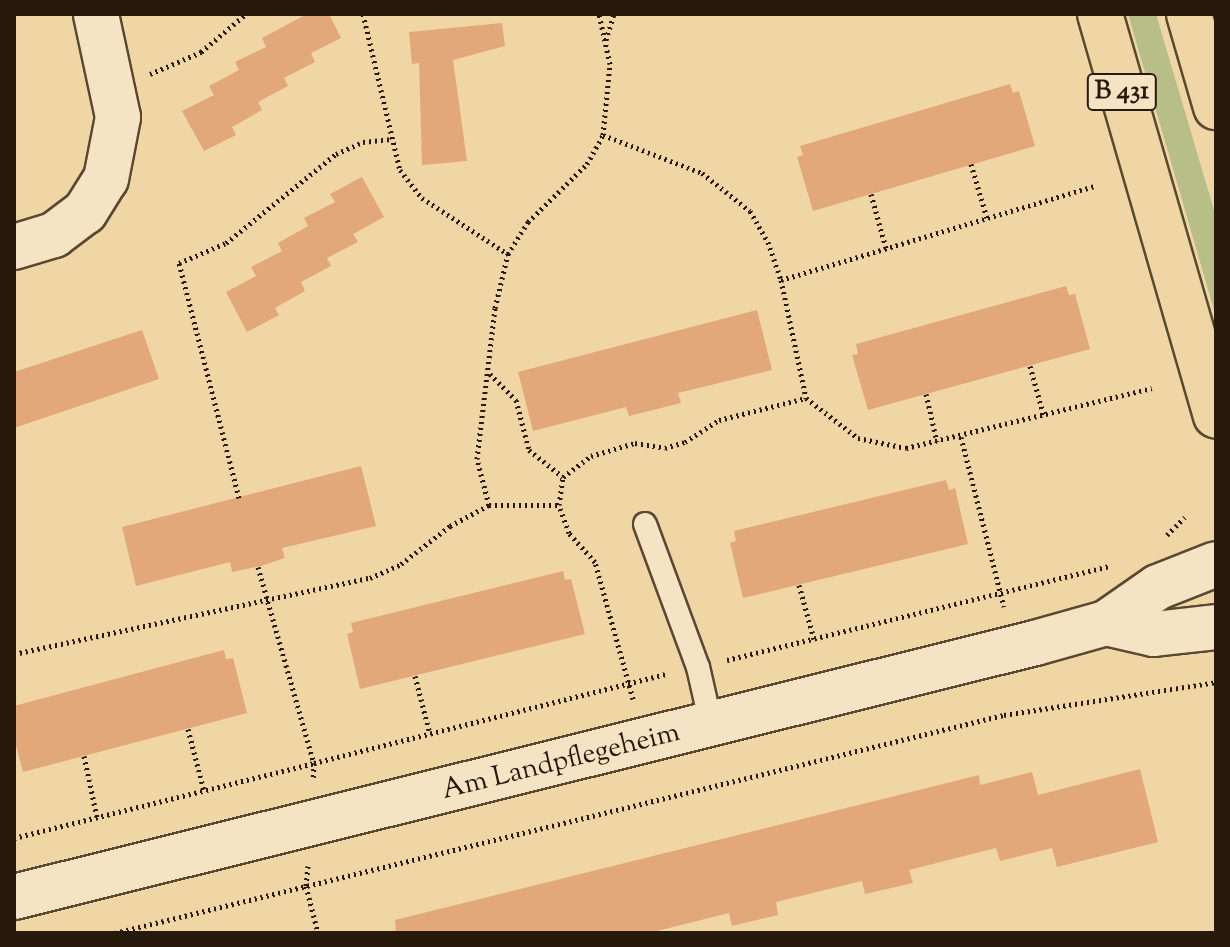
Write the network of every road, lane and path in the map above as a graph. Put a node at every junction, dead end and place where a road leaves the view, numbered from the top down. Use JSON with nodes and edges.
{"nodes":[{"id":1,"x":96,"y":14,"type":"edge"},
{"id":2,"x":246,"y":14,"type":"edge"},
{"id":3,"x":363,"y":14,"type":"edge"},
{"id":4,"x":599,"y":14,"type":"edge"},
{"id":5,"x":614,"y":14,"type":"edge"},
{"id":6,"x":1100,"y":14,"type":"edge"},
{"id":7,"x":1189,"y":14,"type":"edge"},
{"id":8,"x":605,"y":40,"type":"junction"},
{"id":9,"x":144,"y":76,"type":"dead end"},
{"id":10,"x":1216,"y":107,"type":"edge"},
{"id":11,"x":603,"y":135,"type":"junction"},
{"id":12,"x":393,"y":139,"type":"junction"},
{"id":13,"x":971,"y":164,"type":"dead end"},
{"id":14,"x":1094,"y":186,"type":"dead end"},
{"id":15,"x":871,"y":194,"type":"dead end"},
{"id":16,"x":987,"y":218,"type":"junction"},
{"id":17,"x":14,"y":247,"type":"edge"},
{"id":18,"x":886,"y":248,"type":"junction"},
{"id":19,"x":508,"y":254,"type":"junction"},
{"id":20,"x":781,"y":280,"type":"junction"},
{"id":21,"x":1030,"y":366,"type":"dead end"},
{"id":22,"x":489,"y":373,"type":"junction"},
{"id":23,"x":1152,"y":388,"type":"dead end"},
{"id":24,"x":926,"y":394,"type":"dead end"},
{"id":25,"x":1044,"y":416,"type":"junction"},
{"id":26,"x":1216,"y":416,"type":"edge"},
{"id":27,"x":961,"y":437,"type":"junction"},
{"id":28,"x":937,"y":442,"type":"junction"},
{"id":29,"x":563,"y":477,"type":"dead end"},
{"id":30,"x":239,"y":498,"type":"dead end"},
{"id":31,"x":489,"y":505,"type":"junction"},
{"id":32,"x":559,"y":505,"type":"dead end"},
{"id":33,"x":645,"y":524,"type":"dead end"},
{"id":34,"x":1216,"y":564,"type":"edge"},
{"id":35,"x":799,"y":585,"type":"dead end"},
{"id":36,"x":1106,"y":623,"type":"junction"},
{"id":37,"x":1216,"y":627,"type":"edge"},
{"id":38,"x":814,"y":639,"type":"dead end"},
{"id":39,"x":1015,"y":647,"type":"junction"},
{"id":40,"x":14,"y":654,"type":"edge"},
{"id":41,"x":415,"y":676,"type":"dead end"},
{"id":42,"x":1216,"y":682,"type":"edge"},
{"id":43,"x":711,"y":724,"type":"junction"},
{"id":44,"x":188,"y":729,"type":"dead end"},
{"id":45,"x":430,"y":734,"type":"dead end"},
{"id":46,"x":84,"y":756,"type":"dead end"},
{"id":47,"x":314,"y":763,"type":"dead end"},
{"id":48,"x":204,"y":791,"type":"junction"},
{"id":49,"x":97,"y":817,"type":"junction"},
{"id":50,"x":14,"y":838,"type":"edge"},
{"id":51,"x":307,"y":868,"type":"dead end"},
{"id":52,"x":306,"y":886,"type":"junction"},
{"id":53,"x":14,"y":897,"type":"edge"},
{"id":54,"x":119,"y":933,"type":"edge"},
{"id":55,"x":318,"y":933,"type":"edge"}],
"edges":[{"from":1,"to":17,"type":"street"},
{"from":2,"to":9,"type":"path"},
{"from":3,"to":12,"type":"path"},
{"from":4,"to":8,"type":"path"},
{"from":5,"to":8,"type":"path"},
{"from":6,"to":26,"type":"main road","number":"B 431"},
{"from":7,"to":10,"type":"main road"},
{"from":8,"to":11,"type":"path"},
{"from":11,"to":19,"type":"path"},
{"from":11,"to":20,"type":"path"},
{"from":12,"to":19,"type":"path"},
{"from":12,"to":30,"type":"path"},
{"from":13,"to":16,"type":"path"},
{"from":14,"to":16,"type":"path"},
{"from":15,"to":18,"type":"path"},
{"from":16,"to":18,"type":"path"},
{"from":18,"to":20,"type":"path"},
{"from":19,"to":22,"type":"path"},
{"from":20,"to":28,"type":"path"},
{"from":21,"to":25,"type":"path"},
{"from":22,"to":29,"type":"path"},
{"from":22,"to":31,"type":"path"},
{"from":23,"to":25,"type":"path"},
{"from":24,"to":28,"type":"path"},
{"from":25,"to":27,"type":"path"},
{"from":27,"to":28,"type":"path"},
{"from":27,"to":39,"type":"path"},
{"from":31,"to":32,"type":"path"},
{"from":31,"to":40,"type":"path"},
{"from":33,"to":43,"type":"lane"},
{"from":34,"to":36,"type":"street","name":"Am Landpflegeheim"},
{"from":35,"to":38,"type":"path"},
{"from":36,"to":37,"type":"street","name":"Am Landpflegeheim"},
{"from":36,"to":39,"type":"street","name":"Am Landpflegeheim"},
{"from":39,"to":43,"type":"street","name":"Am Landpflegeheim"},
{"from":41,"to":45,"type":"path"},
{"from":42,"to":52,"type":"path"},
{"from":43,"to":53,"type":"street","name":"Am Landpflegeheim"},
{"from":44,"to":48,"type":"path"},
{"from":46,"to":49,"type":"path"},
{"from":47,"to":48,"type":"path"},
{"from":48,"to":49,"type":"path"},
{"from":49,"to":50,"type":"path"},
{"from":51,"to":52,"type":"path"},
{"from":52,"to":54,"type":"path"},
{"from":52,"to":55,"type":"path"}]}
